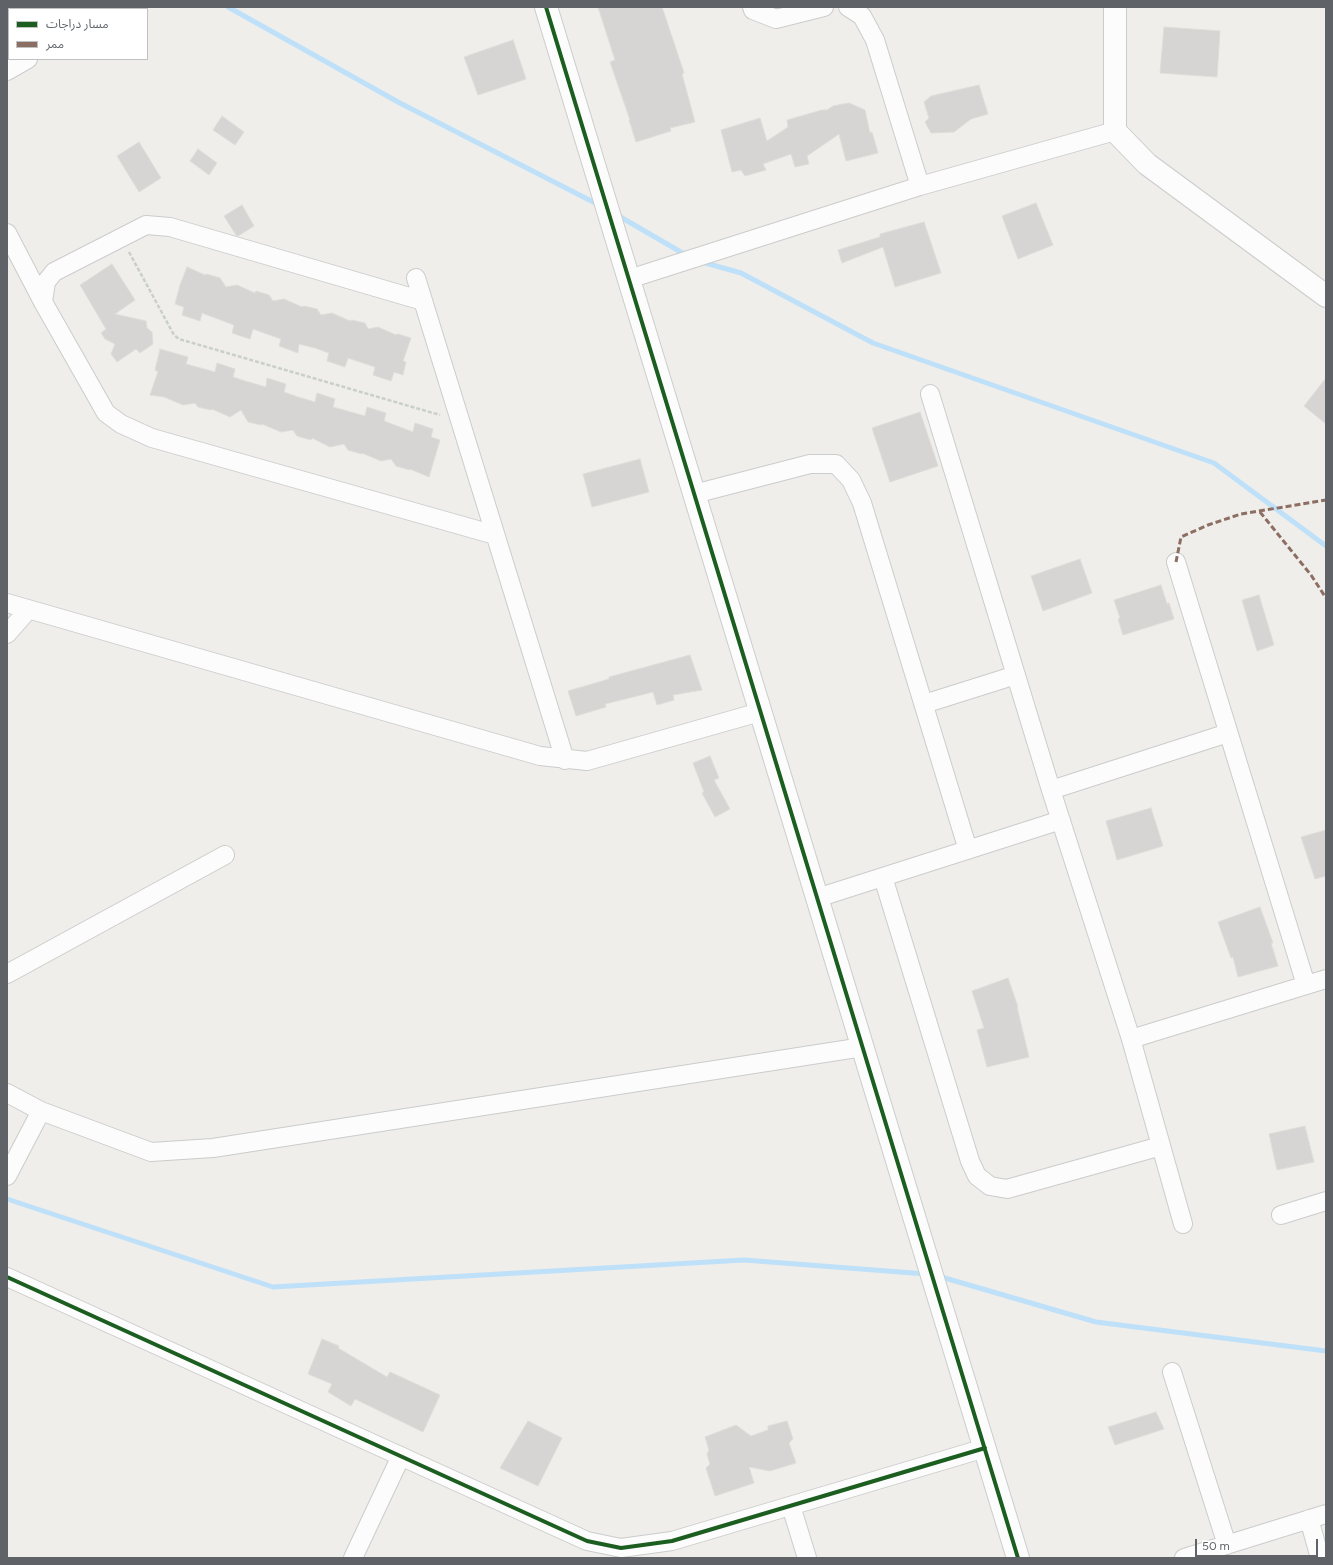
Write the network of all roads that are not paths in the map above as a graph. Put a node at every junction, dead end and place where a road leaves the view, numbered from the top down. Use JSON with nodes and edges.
{"nodes":[{"id":1,"x":546,"y":7,"type":"edge"},
{"id":2,"x":752,"y":7,"type":"edge"},
{"id":3,"x":824,"y":7,"type":"edge"},
{"id":4,"x":848,"y":7,"type":"edge"},
{"id":5,"x":1115,"y":7,"type":"edge"},
{"id":6,"x":26,"y":60,"type":"edge"},
{"id":7,"x":7,"y":70,"type":"edge"},
{"id":8,"x":1115,"y":131,"type":"junction"},
{"id":9,"x":920,"y":186,"type":"junction"},
{"id":10,"x":7,"y":233,"type":"edge"},
{"id":11,"x":416,"y":278,"type":"dead end"},
{"id":12,"x":629,"y":279,"type":"junction"},
{"id":13,"x":1326,"y":296,"type":"edge"},
{"id":14,"x":423,"y":301,"type":"junction"},
{"id":15,"x":43,"y":302,"type":"junction"},
{"id":16,"x":930,"y":394,"type":"dead end"},
{"id":17,"x":694,"y":494,"type":"junction"},
{"id":18,"x":495,"y":535,"type":"junction"},
{"id":19,"x":1176,"y":562,"type":"dead end"},
{"id":20,"x":7,"y":603,"type":"edge"},
{"id":21,"x":28,"y":610,"type":"junction"},
{"id":22,"x":7,"y":634,"type":"edge"},
{"id":23,"x":1016,"y":675,"type":"junction"},
{"id":24,"x":924,"y":704,"type":"junction"},
{"id":25,"x":760,"y":712,"type":"junction"},
{"id":26,"x":1228,"y":733,"type":"junction"},
{"id":27,"x":565,"y":760,"type":"junction"},
{"id":28,"x":1051,"y":790,"type":"junction"},
{"id":29,"x":1061,"y":820,"type":"junction"},
{"id":30,"x":968,"y":850,"type":"junction"},
{"id":31,"x":225,"y":855,"type":"dead end"},
{"id":32,"x":883,"y":877,"type":"junction"},
{"id":33,"x":817,"y":898,"type":"junction"},
{"id":34,"x":7,"y":974,"type":"edge"},
{"id":35,"x":1326,"y":979,"type":"edge"},
{"id":36,"x":1306,"y":985,"type":"junction"},
{"id":37,"x":1131,"y":1039,"type":"junction"},
{"id":38,"x":863,"y":1048,"type":"junction"},
{"id":39,"x":7,"y":1093,"type":"edge"},
{"id":40,"x":40,"y":1111,"type":"junction"},
{"id":41,"x":1161,"y":1146,"type":"junction"},
{"id":42,"x":7,"y":1176,"type":"edge"},
{"id":43,"x":1326,"y":1201,"type":"edge"},
{"id":44,"x":1281,"y":1215,"type":"dead end"},
{"id":45,"x":1183,"y":1224,"type":"dead end"},
{"id":46,"x":7,"y":1277,"type":"edge"},
{"id":47,"x":1172,"y":1372,"type":"dead end"},
{"id":48,"x":985,"y":1448,"type":"junction"},
{"id":49,"x":401,"y":1456,"type":"junction"},
{"id":50,"x":791,"y":1506,"type":"junction"},
{"id":51,"x":1326,"y":1514,"type":"edge"},
{"id":52,"x":1309,"y":1520,"type":"junction"},
{"id":53,"x":1226,"y":1545,"type":"junction"},
{"id":54,"x":620,"y":1553,"type":"edge"},
{"id":55,"x":353,"y":1558,"type":"edge"},
{"id":56,"x":807,"y":1558,"type":"edge"},
{"id":57,"x":1018,"y":1558,"type":"edge"},
{"id":58,"x":1184,"y":1558,"type":"edge"},
{"id":59,"x":1320,"y":1558,"type":"edge"}],
"edges":[{"from":1,"to":12,"type":"street"},
{"from":2,"to":3,"type":"street"},
{"from":4,"to":9,"type":"street"},
{"from":5,"to":8,"type":"street"},
{"from":6,"to":7,"type":"street"},
{"from":8,"to":9,"type":"street"},
{"from":8,"to":13,"type":"street"},
{"from":9,"to":12,"type":"street"},
{"from":10,"to":15,"type":"street"},
{"from":11,"to":14,"type":"street"},
{"from":12,"to":17,"type":"street"},
{"from":14,"to":15,"type":"street"},
{"from":14,"to":18,"type":"street"},
{"from":15,"to":18,"type":"street"},
{"from":16,"to":23,"type":"street"},
{"from":17,"to":24,"type":"street"},
{"from":17,"to":25,"type":"street"},
{"from":18,"to":27,"type":"street"},
{"from":19,"to":26,"type":"street"},
{"from":20,"to":21,"type":"street"},
{"from":21,"to":22,"type":"street"},
{"from":21,"to":27,"type":"street"},
{"from":23,"to":24,"type":"street"},
{"from":23,"to":28,"type":"street"},
{"from":24,"to":30,"type":"street"},
{"from":25,"to":27,"type":"street"},
{"from":25,"to":33,"type":"street"},
{"from":26,"to":28,"type":"street"},
{"from":26,"to":36,"type":"street"},
{"from":28,"to":29,"type":"street"},
{"from":29,"to":30,"type":"street"},
{"from":29,"to":37,"type":"street"},
{"from":30,"to":32,"type":"street"},
{"from":31,"to":34,"type":"street"},
{"from":32,"to":33,"type":"street"},
{"from":32,"to":41,"type":"street"},
{"from":33,"to":38,"type":"street"},
{"from":35,"to":36,"type":"street"},
{"from":36,"to":37,"type":"street"},
{"from":37,"to":41,"type":"street"},
{"from":38,"to":40,"type":"street"},
{"from":38,"to":48,"type":"street"},
{"from":39,"to":40,"type":"street"},
{"from":40,"to":42,"type":"street"},
{"from":41,"to":45,"type":"street"},
{"from":43,"to":44,"type":"street"},
{"from":46,"to":49,"type":"street"},
{"from":47,"to":53,"type":"street"},
{"from":48,"to":50,"type":"street"},
{"from":48,"to":57,"type":"street"},
{"from":49,"to":54,"type":"street"},
{"from":49,"to":55,"type":"street"},
{"from":50,"to":54,"type":"street"},
{"from":50,"to":56,"type":"street"},
{"from":51,"to":52,"type":"street"},
{"from":52,"to":53,"type":"street"},
{"from":52,"to":59,"type":"street"},
{"from":53,"to":58,"type":"street"}]}
